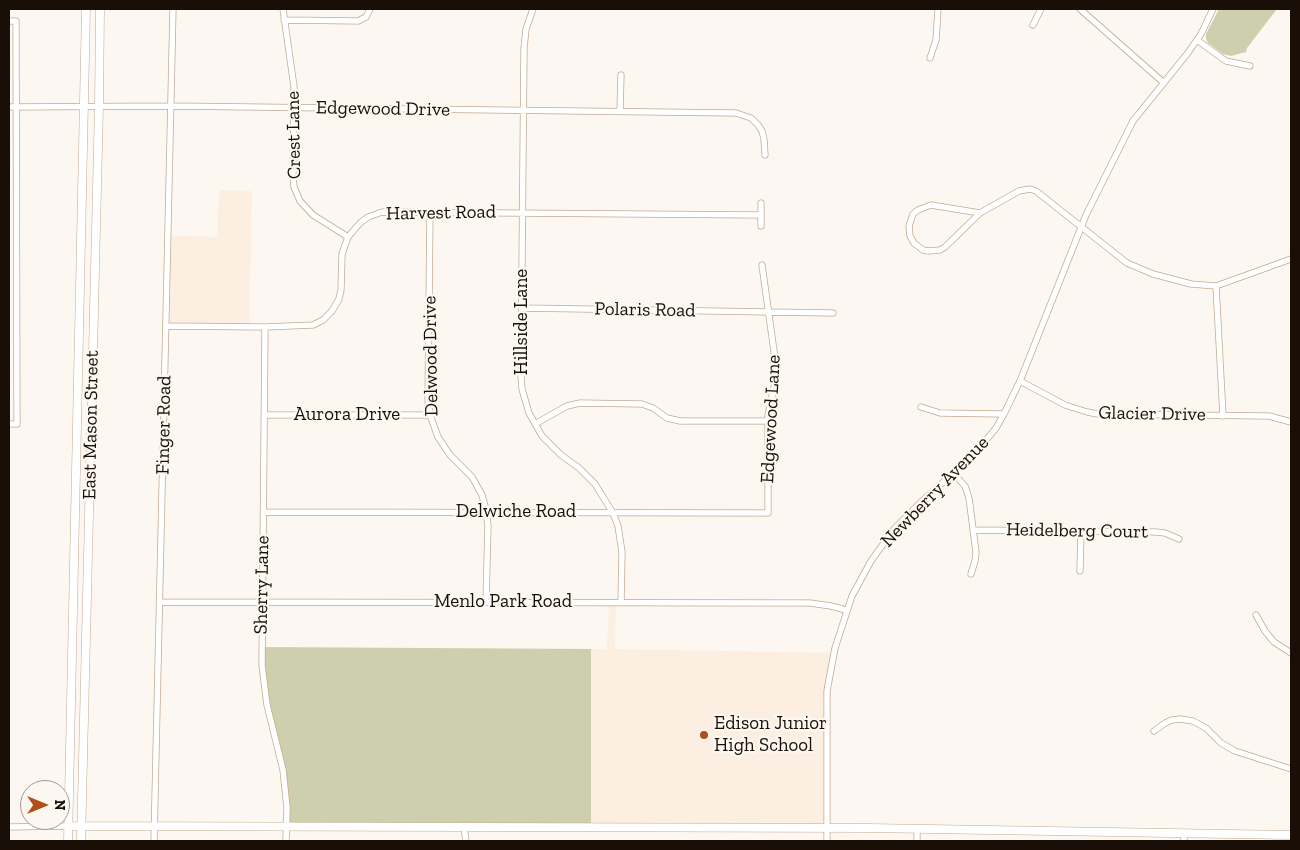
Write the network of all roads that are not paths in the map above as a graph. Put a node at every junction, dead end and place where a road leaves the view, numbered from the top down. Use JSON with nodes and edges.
{"nodes":[{"id":1,"x":86,"y":9,"type":"edge"},
{"id":2,"x":100,"y":9,"type":"edge"},
{"id":3,"x":173,"y":9,"type":"edge"},
{"id":4,"x":282,"y":9,"type":"edge"},
{"id":5,"x":370,"y":9,"type":"edge"},
{"id":6,"x":533,"y":9,"type":"edge"},
{"id":7,"x":938,"y":9,"type":"edge"},
{"id":8,"x":1041,"y":9,"type":"edge"},
{"id":9,"x":1080,"y":9,"type":"edge"},
{"id":10,"x":1213,"y":9,"type":"edge"},
{"id":11,"x":284,"y":20,"type":"junction"},
{"id":12,"x":9,"y":21,"type":"edge"},
{"id":13,"x":1033,"y":25,"type":"dead end"},
{"id":14,"x":1197,"y":40,"type":"junction"},
{"id":15,"x":930,"y":58,"type":"dead end"},
{"id":16,"x":1250,"y":66,"type":"dead end"},
{"id":17,"x":620,"y":75,"type":"dead end"},
{"id":18,"x":1164,"y":82,"type":"junction"},
{"id":19,"x":84,"y":106,"type":"junction"},
{"id":20,"x":99,"y":106,"type":"junction"},
{"id":21,"x":172,"y":106,"type":"junction"},
{"id":22,"x":9,"y":107,"type":"edge"},
{"id":23,"x":16,"y":107,"type":"junction"},
{"id":24,"x":294,"y":108,"type":"junction"},
{"id":25,"x":523,"y":110,"type":"junction"},
{"id":26,"x":620,"y":112,"type":"junction"},
{"id":27,"x":765,"y":155,"type":"dead end"},
{"id":28,"x":9,"y":191,"type":"edge"},
{"id":29,"x":16,"y":191,"type":"junction"},
{"id":30,"x":761,"y":203,"type":"dead end"},
{"id":31,"x":430,"y":212,"type":"junction"},
{"id":32,"x":522,"y":213,"type":"junction"},
{"id":33,"x":980,"y":213,"type":"junction"},
{"id":34,"x":760,"y":215,"type":"junction"},
{"id":35,"x":761,"y":226,"type":"dead end"},
{"id":36,"x":1082,"y":226,"type":"junction"},
{"id":37,"x":348,"y":237,"type":"junction"},
{"id":38,"x":1291,"y":259,"type":"edge"},
{"id":39,"x":762,"y":265,"type":"dead end"},
{"id":40,"x":1216,"y":286,"type":"junction"},
{"id":41,"x":522,"y":308,"type":"junction"},
{"id":42,"x":769,"y":312,"type":"junction"},
{"id":43,"x":833,"y":313,"type":"dead end"},
{"id":44,"x":166,"y":326,"type":"junction"},
{"id":45,"x":265,"y":327,"type":"junction"},
{"id":46,"x":1020,"y":381,"type":"junction"},
{"id":47,"x":921,"y":407,"type":"dead end"},
{"id":48,"x":1004,"y":414,"type":"junction"},
{"id":49,"x":264,"y":415,"type":"junction"},
{"id":50,"x":430,"y":415,"type":"junction"},
{"id":51,"x":1223,"y":416,"type":"junction"},
{"id":52,"x":768,"y":421,"type":"junction"},
{"id":53,"x":1291,"y":422,"type":"edge"},
{"id":54,"x":9,"y":424,"type":"edge"},
{"id":55,"x":535,"y":424,"type":"junction"},
{"id":56,"x":954,"y":474,"type":"junction"},
{"id":57,"x":264,"y":512,"type":"junction"},
{"id":58,"x":487,"y":512,"type":"junction"},
{"id":59,"x":613,"y":513,"type":"junction"},
{"id":60,"x":768,"y":513,"type":"joint"},
{"id":61,"x":973,"y":530,"type":"junction"},
{"id":62,"x":1081,"y":531,"type":"junction"},
{"id":63,"x":1179,"y":539,"type":"dead end"},
{"id":64,"x":1080,"y":570,"type":"dead end"},
{"id":65,"x":972,"y":574,"type":"dead end"},
{"id":66,"x":160,"y":602,"type":"junction"},
{"id":67,"x":262,"y":602,"type":"junction"},
{"id":68,"x":486,"y":602,"type":"junction"},
{"id":69,"x":621,"y":603,"type":"junction"},
{"id":70,"x":846,"y":610,"type":"junction"},
{"id":71,"x":1256,"y":615,"type":"dead end"},
{"id":72,"x":1291,"y":653,"type":"edge"},
{"id":73,"x":1154,"y":731,"type":"dead end"},
{"id":74,"x":1291,"y":769,"type":"edge"},
{"id":75,"x":69,"y":780,"type":"edge"},
{"id":76,"x":70,"y":826,"type":"edge"},
{"id":77,"x":81,"y":826,"type":"junction"},
{"id":78,"x":154,"y":826,"type":"junction"},
{"id":79,"x":287,"y":827,"type":"junction"},
{"id":80,"x":464,"y":827,"type":"junction"},
{"id":81,"x":827,"y":828,"type":"junction"},
{"id":82,"x":917,"y":829,"type":"junction"},
{"id":83,"x":1291,"y":835,"type":"edge"},
{"id":84,"x":1184,"y":837,"type":"edge"},
{"id":85,"x":81,"y":841,"type":"edge"},
{"id":86,"x":154,"y":841,"type":"edge"},
{"id":87,"x":286,"y":841,"type":"edge"},
{"id":88,"x":466,"y":841,"type":"edge"},
{"id":89,"x":827,"y":841,"type":"edge"},
{"id":90,"x":917,"y":841,"type":"edge"}],
"edges":[{"from":1,"to":19,"type":"main road","name":"East Mason Street"},
{"from":2,"to":20,"type":"main road","name":"East Mason Street"},
{"from":3,"to":21,"type":"street","name":"Finger Road"},
{"from":4,"to":11,"type":"street","name":"Crest Lane"},
{"from":5,"to":11,"type":"street"},
{"from":6,"to":25,"type":"street","name":"Hillside Lane"},
{"from":7,"to":15,"type":"street"},
{"from":8,"to":13,"type":"street"},
{"from":9,"to":18,"type":"street"},
{"from":10,"to":14,"type":"street","name":"Newberry Avenue"},
{"from":11,"to":24,"type":"street","name":"Crest Lane"},
{"from":12,"to":23,"type":"street"},
{"from":14,"to":16,"type":"street"},
{"from":14,"to":18,"type":"street","name":"Newberry Avenue"},
{"from":17,"to":26,"type":"street"},
{"from":18,"to":36,"type":"street","name":"Newberry Avenue"},
{"from":19,"to":20,"type":"street","name":"Edgewood Drive"},
{"from":19,"to":23,"type":"street","name":"Edgewood Drive"},
{"from":19,"to":75,"type":"main road","name":"East Mason Street"},
{"from":20,"to":21,"type":"street","name":"Edgewood Drive"},
{"from":20,"to":77,"type":"main road","name":"East Mason Street"},
{"from":21,"to":24,"type":"street","name":"Edgewood Drive"},
{"from":21,"to":44,"type":"street","name":"Finger Road"},
{"from":22,"to":23,"type":"street","name":"Edgewood Drive"},
{"from":23,"to":29,"type":"street"},
{"from":24,"to":25,"type":"street","name":"Edgewood Drive"},
{"from":24,"to":37,"type":"street","name":"Crest Lane"},
{"from":25,"to":26,"type":"street","name":"Edgewood Drive"},
{"from":25,"to":32,"type":"street","name":"Hillside Lane"},
{"from":26,"to":27,"type":"street","name":"Edgewood Drive"},
{"from":28,"to":29,"type":"street"},
{"from":29,"to":54,"type":"street"},
{"from":30,"to":34,"type":"street"},
{"from":31,"to":32,"type":"street","name":"Harvest Road"},
{"from":31,"to":37,"type":"street","name":"Harvest Road"},
{"from":31,"to":50,"type":"street","name":"Delwood Drive"},
{"from":32,"to":34,"type":"street","name":"Harvest Road"},
{"from":32,"to":41,"type":"street","name":"Hillside Lane"},
{"from":33,"to":33,"type":"street"},
{"from":33,"to":36,"type":"street"},
{"from":34,"to":35,"type":"street"},
{"from":36,"to":40,"type":"street"},
{"from":36,"to":46,"type":"street","name":"Newberry Avenue"},
{"from":37,"to":45,"type":"street","name":"Harvest Road"},
{"from":38,"to":40,"type":"street"},
{"from":39,"to":42,"type":"street","name":"Edgewood Lane"},
{"from":40,"to":51,"type":"street"},
{"from":41,"to":42,"type":"street","name":"Polaris Road"},
{"from":41,"to":55,"type":"street","name":"Hillside Lane"},
{"from":42,"to":43,"type":"street","name":"Polaris Road"},
{"from":42,"to":52,"type":"street","name":"Edgewood Lane"},
{"from":44,"to":45,"type":"street","name":"Harvest Road"},
{"from":44,"to":66,"type":"street","name":"Finger Road"},
{"from":45,"to":49,"type":"street","name":"Sherry Lane"},
{"from":46,"to":48,"type":"street","name":"Newberry Avenue"},
{"from":46,"to":51,"type":"street","name":"Glacier Drive"},
{"from":47,"to":48,"type":"street"},
{"from":48,"to":56,"type":"street","name":"Newberry Avenue"},
{"from":49,"to":50,"type":"street","name":"Aurora Drive"},
{"from":49,"to":57,"type":"street","name":"Sherry Lane"},
{"from":50,"to":58,"type":"street","name":"Delwood Drive"},
{"from":51,"to":53,"type":"street","name":"Glacier Drive"},
{"from":52,"to":55,"type":"street"},
{"from":52,"to":60,"type":"street","name":"Edgewood Lane"},
{"from":55,"to":59,"type":"street","name":"Hillside Lane"},
{"from":56,"to":61,"type":"street"},
{"from":56,"to":70,"type":"street","name":"Newberry Avenue"},
{"from":57,"to":58,"type":"street","name":"Delwiche Road"},
{"from":57,"to":67,"type":"street","name":"Sherry Lane"},
{"from":58,"to":59,"type":"street","name":"Delwiche Road"},
{"from":58,"to":68,"type":"street","name":"Delwood Drive"},
{"from":59,"to":60,"type":"street","name":"Delwiche Road"},
{"from":59,"to":69,"type":"street","name":"Hillside Lane"},
{"from":61,"to":62,"type":"street","name":"Heidelberg Court"},
{"from":61,"to":65,"type":"street"},
{"from":62,"to":63,"type":"street","name":"Heidelberg Court"},
{"from":62,"to":64,"type":"street"},
{"from":66,"to":67,"type":"street","name":"Menlo Park Road"},
{"from":66,"to":78,"type":"street","name":"Finger Road"},
{"from":67,"to":68,"type":"street","name":"Menlo Park Road"},
{"from":67,"to":79,"type":"street","name":"Sherry Lane"},
{"from":68,"to":69,"type":"street","name":"Menlo Park Road"},
{"from":69,"to":70,"type":"street","name":"Menlo Park Road"},
{"from":70,"to":81,"type":"street","name":"Newberry Avenue"},
{"from":71,"to":72,"type":"street"},
{"from":73,"to":74,"type":"street"},
{"from":76,"to":77,"type":"main road"},
{"from":77,"to":78,"type":"main road"},
{"from":77,"to":85,"type":"main road","name":"East Mason Street"},
{"from":78,"to":79,"type":"main road"},
{"from":78,"to":86,"type":"street","name":"Finger Road"},
{"from":79,"to":80,"type":"main road"},
{"from":79,"to":87,"type":"street","name":"Sherry Lane"},
{"from":80,"to":81,"type":"main road"},
{"from":80,"to":88,"type":"street"},
{"from":81,"to":82,"type":"main road"},
{"from":81,"to":89,"type":"street","name":"Newberry Avenue"},
{"from":82,"to":84,"type":"main road"},
{"from":82,"to":90,"type":"street"},
{"from":83,"to":84,"type":"main road"}]}
